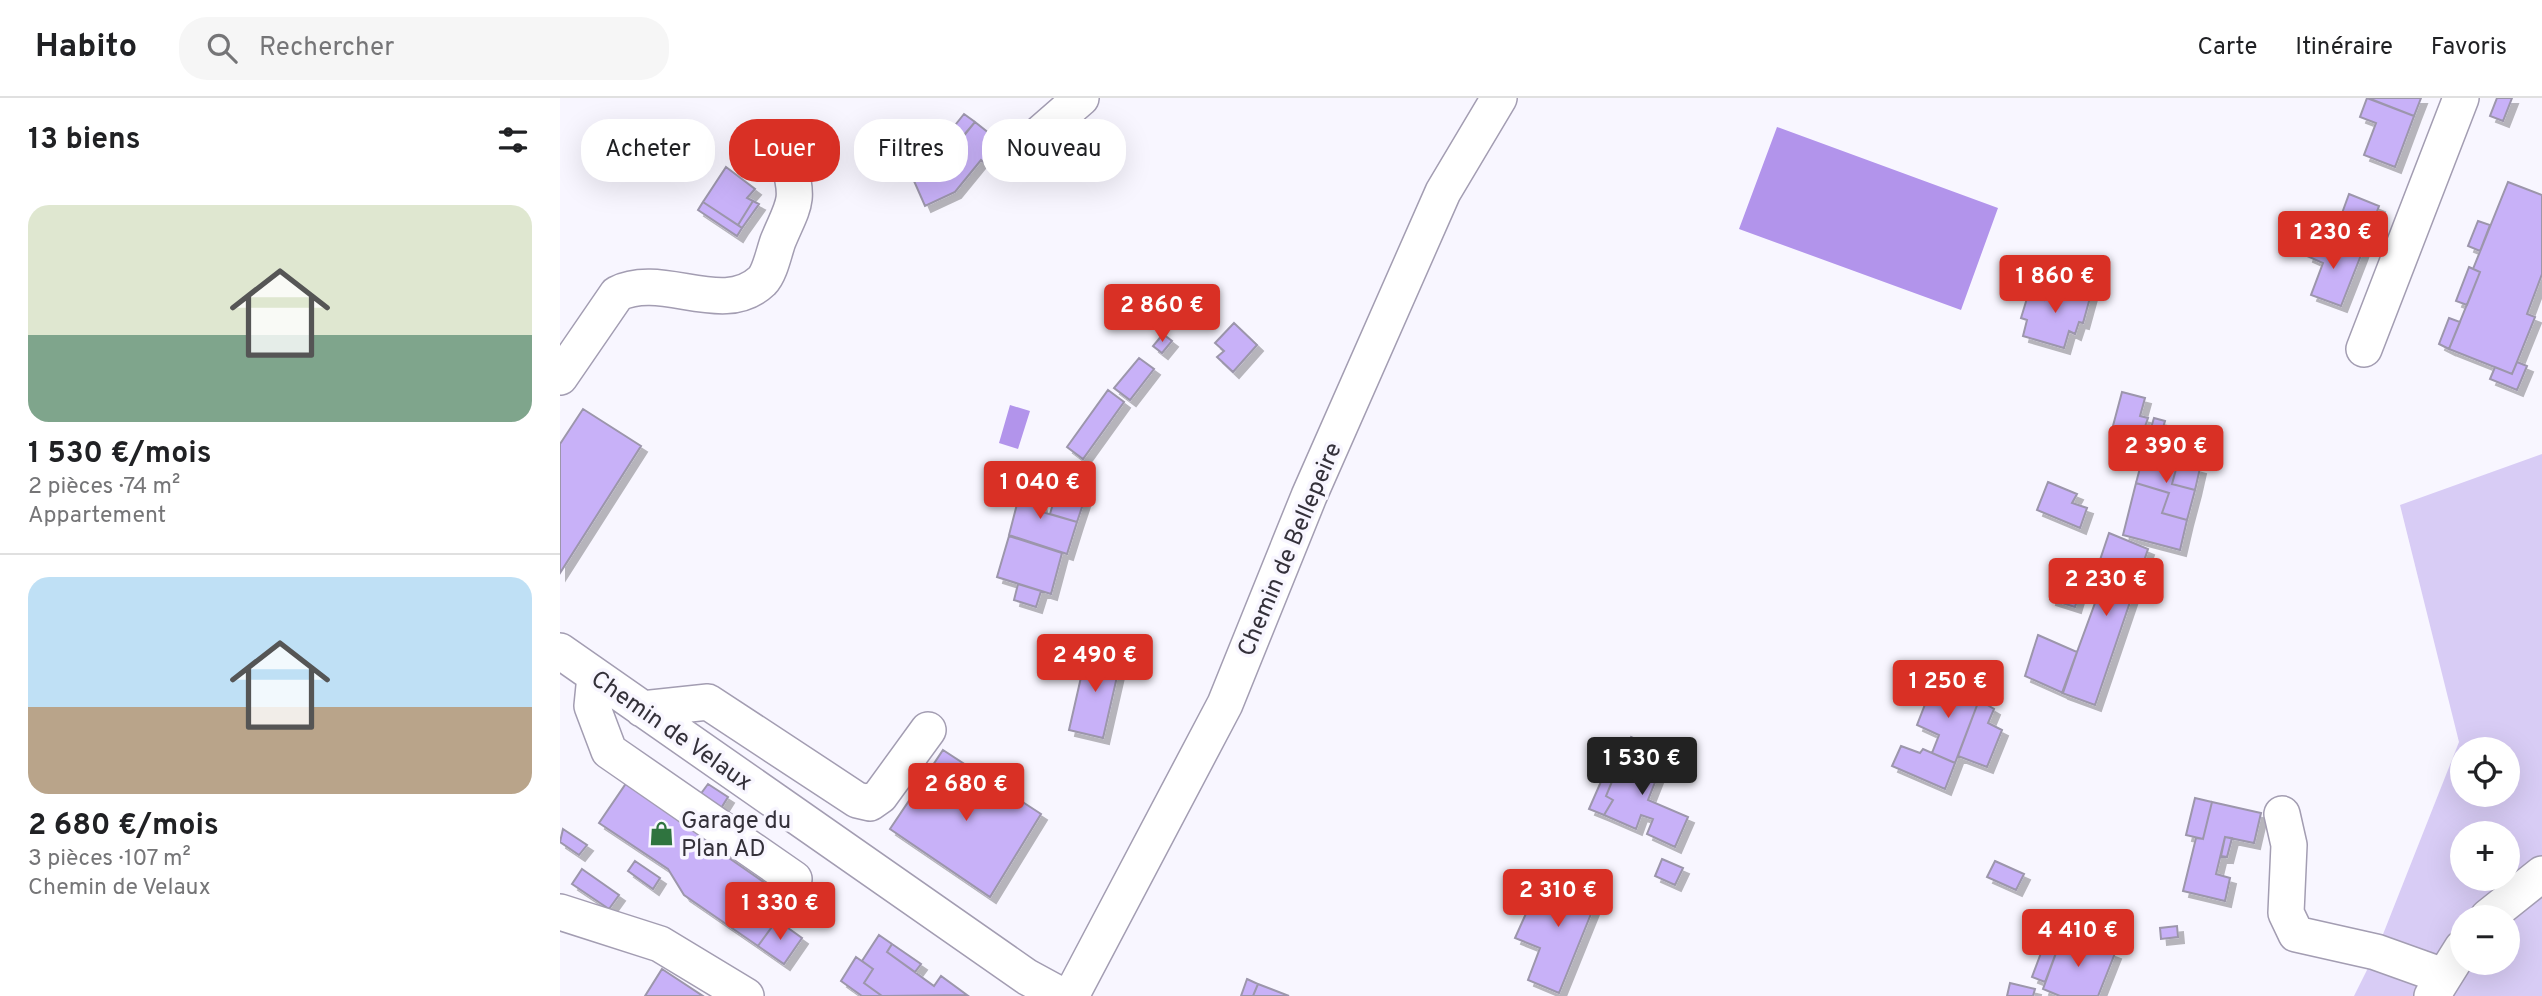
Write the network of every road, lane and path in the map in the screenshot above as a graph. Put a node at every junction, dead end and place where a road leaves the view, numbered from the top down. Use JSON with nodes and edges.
{"nodes":[{"id":1,"x":1081,"y":98,"type":"edge"},
{"id":2,"x":1499,"y":98,"type":"edge"},
{"id":3,"x":2461,"y":98,"type":"edge"},
{"id":4,"x":1057,"y":119,"type":"edge"},
{"id":5,"x":794,"y":182,"type":"edge"},
{"id":6,"x":2364,"y":349,"type":"dead end"},
{"id":7,"x":560,"y":377,"type":"edge"},
{"id":8,"x":560,"y":652,"type":"edge"},
{"id":9,"x":594,"y":676,"type":"junction"},
{"id":10,"x":642,"y":709,"type":"junction"},
{"id":11,"x":928,"y":730,"type":"dead end"},
{"id":12,"x":2282,"y":814,"type":"dead end"},
{"id":13,"x":2542,"y":874,"type":"edge"},
{"id":14,"x":794,"y":879,"type":"dead end"},
{"id":15,"x":2503,"y":905,"type":"edge"},
{"id":16,"x":560,"y":912,"type":"edge"},
{"id":17,"x":2446,"y":973,"type":"edge"},
{"id":18,"x":746,"y":996,"type":"edge"},
{"id":19,"x":1062,"y":996,"type":"edge"},
{"id":20,"x":1071,"y":996,"type":"edge"}],
"edges":[{"from":1,"to":4,"type":"street"},
{"from":2,"to":20,"type":"street","name":"Chemin de Bellepeire"},
{"from":3,"to":6,"type":"street"},
{"from":5,"to":7,"type":"street"},
{"from":8,"to":9,"type":"street","name":"Chemin de Velaux"},
{"from":9,"to":10,"type":"street","name":"Chemin de Velaux"},
{"from":9,"to":14,"type":"street"},
{"from":10,"to":11,"type":"street"},
{"from":10,"to":19,"type":"street","name":"Chemin de Velaux"},
{"from":12,"to":17,"type":"street"},
{"from":13,"to":15,"type":"street"},
{"from":16,"to":18,"type":"street"}]}
